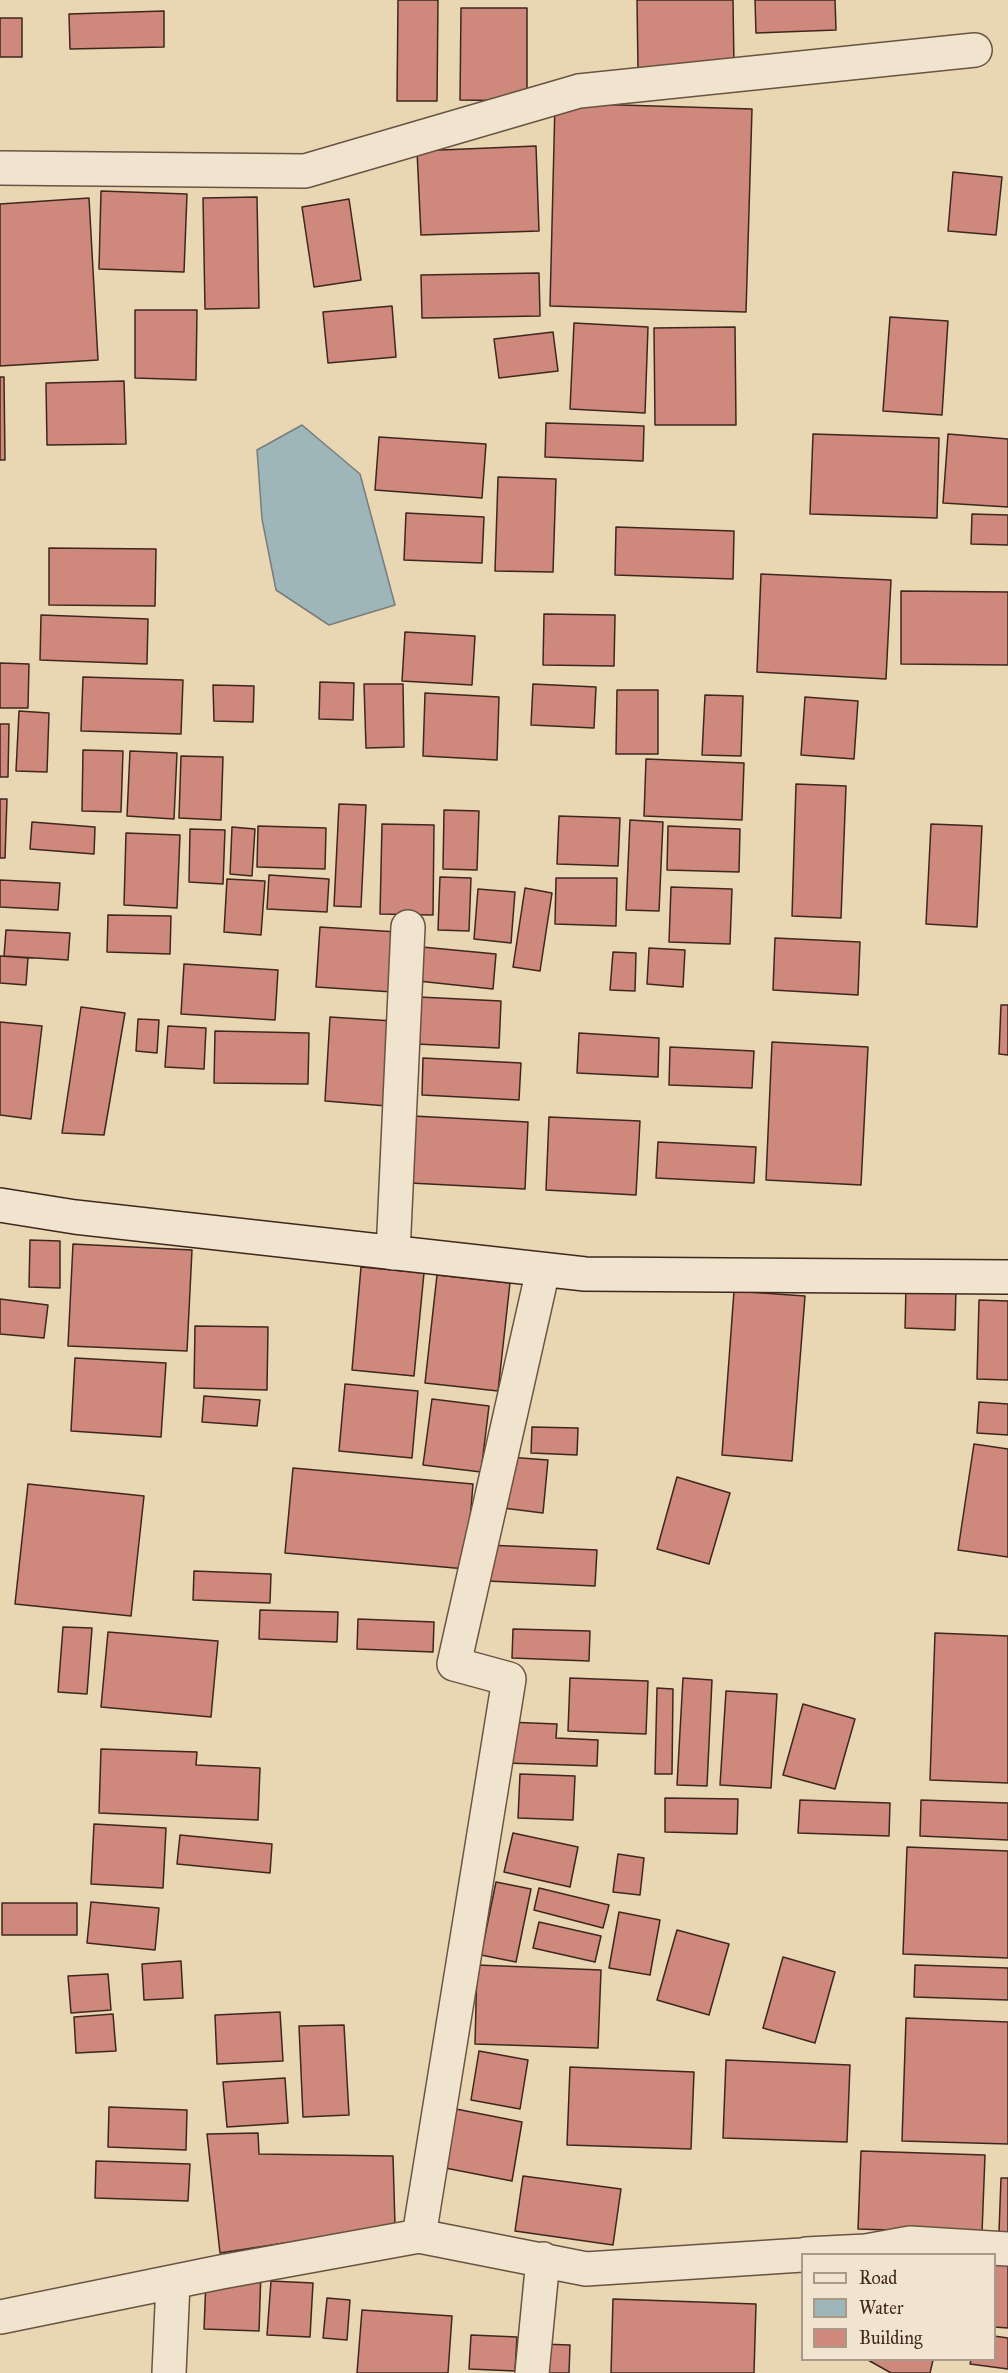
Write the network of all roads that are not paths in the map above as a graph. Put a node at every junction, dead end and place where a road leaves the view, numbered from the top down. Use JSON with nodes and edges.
{"nodes":[{"id":1,"x":975,"y":50,"type":"dead end"},
{"id":2,"x":0,"y":168,"type":"edge"},
{"id":3,"x":408,"y":927,"type":"dead end"},
{"id":4,"x":0,"y":1205,"type":"edge"},
{"id":5,"x":393,"y":1253,"type":"junction"},
{"id":6,"x":543,"y":1270,"type":"junction"},
{"id":7,"x":1008,"y":1277,"type":"edge"},
{"id":8,"x":419,"y":2236,"type":"junction"},
{"id":9,"x":1008,"y":2248,"type":"edge"},
{"id":10,"x":835,"y":2253,"type":"edge"},
{"id":11,"x":801,"y":2255,"type":"edge"},
{"id":12,"x":543,"y":2259,"type":"junction"},
{"id":13,"x":173,"y":2283,"type":"junction"},
{"id":14,"x":0,"y":2317,"type":"edge"},
{"id":15,"x":169,"y":2373,"type":"edge"},
{"id":16,"x":532,"y":2373,"type":"edge"}],
"edges":[{"from":1,"to":2,"type":"street"},
{"from":3,"to":5,"type":"street"},
{"from":4,"to":5,"type":"street"},
{"from":5,"to":6,"type":"street"},
{"from":6,"to":7,"type":"street"},
{"from":6,"to":8,"type":"street"},
{"from":8,"to":12,"type":"street"},
{"from":8,"to":13,"type":"street"},
{"from":9,"to":10,"type":"street"},
{"from":11,"to":12,"type":"street"},
{"from":12,"to":16,"type":"street"},
{"from":13,"to":14,"type":"street"},
{"from":13,"to":15,"type":"street"}]}
